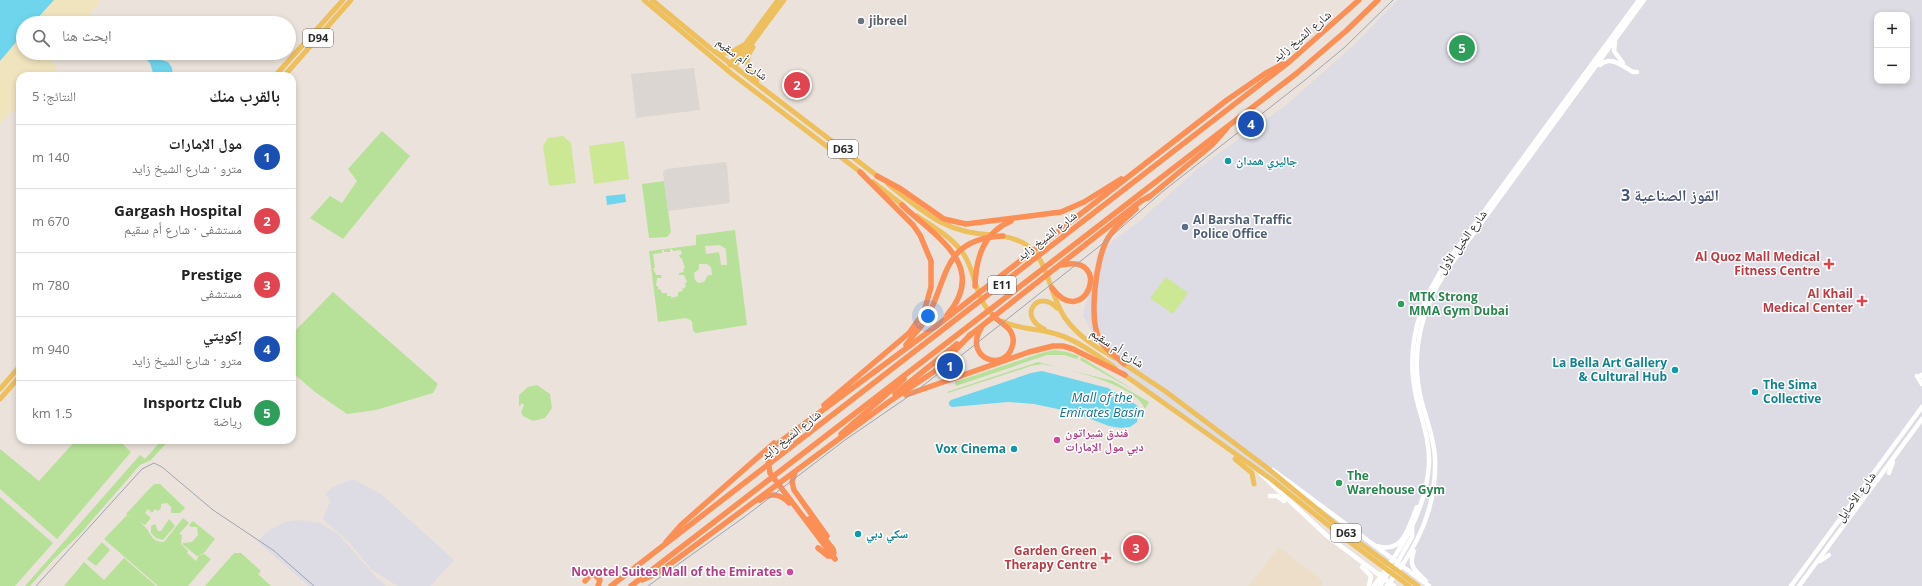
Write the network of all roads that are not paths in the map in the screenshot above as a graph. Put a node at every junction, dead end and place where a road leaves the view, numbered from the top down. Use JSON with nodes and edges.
{"nodes":[{"id":1,"x":343,"y":0,"type":"edge"},
{"id":2,"x":351,"y":0,"type":"edge"},
{"id":3,"x":644,"y":0,"type":"edge"},
{"id":4,"x":652,"y":0,"type":"edge"},
{"id":5,"x":778,"y":0,"type":"edge"},
{"id":6,"x":784,"y":0,"type":"edge"},
{"id":7,"x":1359,"y":0,"type":"edge"},
{"id":8,"x":1378,"y":0,"type":"edge"},
{"id":9,"x":1639,"y":0,"type":"edge"},
{"id":10,"x":1644,"y":0,"type":"edge"},
{"id":11,"x":760,"y":33,"type":"junction"},
{"id":12,"x":1616,"y":40,"type":"junction"},
{"id":13,"x":696,"y":42,"type":"junction"},
{"id":14,"x":745,"y":44,"type":"junction"},
{"id":15,"x":710,"y":48,"type":"junction"},
{"id":16,"x":296,"y":53,"type":"edge"},
{"id":17,"x":290,"y":60,"type":"edge"},
{"id":18,"x":1289,"y":62,"type":"junction"},
{"id":19,"x":1623,"y":62,"type":"dead end"},
{"id":20,"x":730,"y":64,"type":"junction"},
{"id":21,"x":1594,"y":70,"type":"junction"},
{"id":22,"x":280,"y":72,"type":"edge"},
{"id":23,"x":288,"y":72,"type":"edge"},
{"id":24,"x":1637,"y":72,"type":"dead end"},
{"id":25,"x":732,"y":74,"type":"junction"},
{"id":26,"x":766,"y":90,"type":"junction"},
{"id":27,"x":1231,"y":123,"type":"junction"},
{"id":28,"x":1140,"y":167,"type":"junction"},
{"id":29,"x":860,"y":172,"type":"junction"},
{"id":30,"x":877,"y":176,"type":"junction"},
{"id":31,"x":1150,"y":196,"type":"junction"},
{"id":32,"x":902,"y":205,"type":"junction"},
{"id":33,"x":1021,"y":218,"type":"junction"},
{"id":34,"x":1003,"y":236,"type":"junction"},
{"id":35,"x":1060,"y":265,"type":"junction"},
{"id":36,"x":976,"y":286,"type":"junction"},
{"id":37,"x":1052,"y":288,"type":"junction"},
{"id":38,"x":1062,"y":313,"type":"junction"},
{"id":39,"x":993,"y":315,"type":"junction"},
{"id":40,"x":938,"y":324,"type":"junction"},
{"id":41,"x":982,"y":326,"type":"junction"},
{"id":42,"x":1049,"y":332,"type":"junction"},
{"id":43,"x":971,"y":334,"type":"junction"},
{"id":44,"x":1124,"y":364,"type":"junction"},
{"id":45,"x":912,"y":370,"type":"junction"},
{"id":46,"x":16,"y":371,"type":"edge"},
{"id":47,"x":1125,"y":376,"type":"junction"},
{"id":48,"x":1920,"y":376,"type":"edge"},
{"id":49,"x":7,"y":381,"type":"junction"},
{"id":50,"x":16,"y":381,"type":"edge"},
{"id":51,"x":1922,"y":384,"type":"edge"},
{"id":52,"x":850,"y":387,"type":"junction"},
{"id":53,"x":0,"y":389,"type":"edge"},
{"id":54,"x":0,"y":395,"type":"edge"},
{"id":55,"x":0,"y":399,"type":"edge"},
{"id":56,"x":1922,"y":407,"type":"edge"},
{"id":57,"x":876,"y":412,"type":"junction"},
{"id":58,"x":1922,"y":414,"type":"edge"},
{"id":59,"x":1922,"y":419,"type":"edge"},
{"id":60,"x":856,"y":422,"type":"junction"},
{"id":61,"x":800,"y":428,"type":"junction"},
{"id":62,"x":1224,"y":446,"type":"junction"},
{"id":63,"x":1895,"y":457,"type":"junction"},
{"id":64,"x":1266,"y":467,"type":"junction"},
{"id":65,"x":1889,"y":473,"type":"dead end"},
{"id":66,"x":1261,"y":474,"type":"junction"},
{"id":67,"x":1275,"y":479,"type":"junction"},
{"id":68,"x":1254,"y":484,"type":"dead end"},
{"id":69,"x":1424,"y":494,"type":"junction"},
{"id":70,"x":1270,"y":496,"type":"dead end"},
{"id":71,"x":1277,"y":496,"type":"junction"},
{"id":72,"x":1278,"y":502,"type":"dead end"},
{"id":73,"x":1301,"y":512,"type":"junction"},
{"id":74,"x":811,"y":527,"type":"junction"},
{"id":75,"x":713,"y":530,"type":"junction"},
{"id":76,"x":1417,"y":543,"type":"junction"},
{"id":77,"x":834,"y":544,"type":"dead end"},
{"id":78,"x":1373,"y":545,"type":"junction"},
{"id":79,"x":661,"y":548,"type":"junction"},
{"id":80,"x":818,"y":548,"type":"dead end"},
{"id":81,"x":1348,"y":553,"type":"junction"},
{"id":82,"x":1829,"y":555,"type":"dead end"},
{"id":83,"x":835,"y":559,"type":"dead end"},
{"id":84,"x":1817,"y":562,"type":"junction"},
{"id":85,"x":1397,"y":563,"type":"junction"},
{"id":86,"x":1398,"y":572,"type":"junction"},
{"id":87,"x":1387,"y":574,"type":"junction"},
{"id":88,"x":585,"y":581,"type":"dead end"},
{"id":89,"x":1422,"y":582,"type":"junction"},
{"id":90,"x":634,"y":584,"type":"edge"},
{"id":91,"x":1388,"y":584,"type":"edge"},
{"id":92,"x":598,"y":586,"type":"edge"},
{"id":93,"x":611,"y":586,"type":"edge"},
{"id":94,"x":1369,"y":586,"type":"edge"},
{"id":95,"x":1374,"y":586,"type":"edge"},
{"id":96,"x":1380,"y":586,"type":"edge"},
{"id":97,"x":1394,"y":586,"type":"edge"},
{"id":98,"x":1410,"y":586,"type":"edge"},
{"id":99,"x":1418,"y":586,"type":"edge"},
{"id":100,"x":1430,"y":586,"type":"edge"},
{"id":101,"x":1791,"y":586,"type":"edge"},
{"id":102,"x":1799,"y":586,"type":"edge"}],
"edges":[{"from":1,"to":16,"type":"main road","number":"D94"},
{"from":2,"to":23,"type":"main road","number":"D94"},
{"from":3,"to":13,"type":"main road","name":"شارع أم سقيم","number":"D63"},
{"from":4,"to":15,"type":"main road","name":"شارع أم سقيم","number":"D63"},
{"from":5,"to":14,"type":"main road"},
{"from":6,"to":11,"type":"main road"},
{"from":7,"to":18,"type":"highway","name":"شارع الشيخ زايد","number":"E11"},
{"from":8,"to":27,"type":"highway","name":"شارع الشيخ زايد","number":"E11"},
{"from":9,"to":69,"type":"main road","name":"شارع الخيل الأول"},
{"from":10,"to":12,"type":"main road","name":"شارع الخيل الأول"},
{"from":11,"to":20,"type":"main road"},
{"from":11,"to":26,"type":"main road"},
{"from":12,"to":19,"type":"main road"},
{"from":12,"to":21,"type":"main road","name":"شارع الخيل الأول"},
{"from":13,"to":20,"type":"main road"},
{"from":13,"to":25,"type":"main road","name":"شارع أم سقيم","number":"D63"},
{"from":14,"to":15,"type":"main road"},
{"from":14,"to":20,"type":"main road"},
{"from":15,"to":20,"type":"main road","name":"شارع أم سقيم","number":"D63"},
{"from":17,"to":22,"type":"main road","number":"D94"},
{"from":18,"to":28,"type":"highway"},
{"from":18,"to":79,"type":"highway","name":"شارع الشيخ زايد","number":"E11"},
{"from":20,"to":25,"type":"main road"},
{"from":20,"to":26,"type":"main road","name":"شارع أم سقيم","number":"D63"},
{"from":21,"to":24,"type":"main road"},
{"from":21,"to":76,"type":"main road","name":"شارع الخيل الأول"},
{"from":25,"to":26,"type":"main road"},
{"from":25,"to":29,"type":"main road","name":"شارع أم سقيم","number":"D63"},
{"from":26,"to":30,"type":"main road","name":"شارع أم سقيم","number":"D63"},
{"from":27,"to":31,"type":"highway"},
{"from":27,"to":45,"type":"highway","name":"شارع الشيخ زايد","number":"E11"},
{"from":28,"to":33,"type":"highway"},
{"from":28,"to":40,"type":"highway"},
{"from":29,"to":32,"type":"main road","name":"شارع أم سقيم","number":"D63"},
{"from":29,"to":52,"type":"highway"},
{"from":30,"to":33,"type":"highway"},
{"from":30,"to":34,"type":"main road","name":"شارع أم سقيم","number":"D63"},
{"from":31,"to":35,"type":"highway"},
{"from":31,"to":44,"type":"highway"},
{"from":32,"to":36,"type":"main road","name":"شارع أم سقيم","number":"D63"},
{"from":32,"to":40,"type":"highway"},
{"from":33,"to":36,"type":"highway"},
{"from":34,"to":37,"type":"main road","name":"شارع أم سقيم","number":"D63"},
{"from":34,"to":52,"type":"highway"},
{"from":35,"to":37,"type":"highway"},
{"from":35,"to":41,"type":"highway"},
{"from":36,"to":39,"type":"main road","name":"شارع أم سقيم","number":"D63"},
{"from":37,"to":38,"type":"main road","name":"شارع أم سقيم","number":"D63"},
{"from":38,"to":42,"type":"main road"},
{"from":38,"to":44,"type":"main road","name":"شارع أم سقيم","number":"D63"},
{"from":39,"to":41,"type":"highway"},
{"from":39,"to":42,"type":"main road","name":"شارع أم سقيم","number":"D63"},
{"from":40,"to":52,"type":"highway"},
{"from":41,"to":43,"type":"highway"},
{"from":42,"to":47,"type":"main road","name":"شارع أم سقيم","number":"D63"},
{"from":43,"to":57,"type":"highway"},
{"from":43,"to":60,"type":"highway"},
{"from":44,"to":64,"type":"main road","name":"شارع أم سقيم","number":"D63"},
{"from":45,"to":60,"type":"highway"},
{"from":45,"to":90,"type":"highway","name":"شارع الشيخ زايد","number":"E11"},
{"from":46,"to":49,"type":"main road"},
{"from":47,"to":57,"type":"highway"},
{"from":47,"to":62,"type":"main road","name":"شارع أم سقيم","number":"D63"},
{"from":48,"to":51,"type":"main road"},
{"from":49,"to":53,"type":"main road"},
{"from":49,"to":54,"type":"main road"},
{"from":50,"to":55,"type":"main road"},
{"from":52,"to":61,"type":"highway"},
{"from":52,"to":79,"type":"highway"},
{"from":56,"to":101,"type":"main road","name":"شارع الأصايل"},
{"from":57,"to":75,"type":"highway"},
{"from":58,"to":59,"type":"main road"},
{"from":59,"to":63,"type":"main road","name":"شارع الأصايل"},
{"from":60,"to":77,"type":"highway"},
{"from":61,"to":74,"type":"highway"},
{"from":61,"to":80,"type":"highway"},
{"from":62,"to":66,"type":"main road","name":"شارع أم سقيم","number":"D63"},
{"from":62,"to":68,"type":"main road"},
{"from":63,"to":65,"type":"main road"},
{"from":63,"to":84,"type":"main road","name":"شارع الأصايل"},
{"from":64,"to":67,"type":"main road","name":"شارع أم سقيم","number":"D63"},
{"from":64,"to":78,"type":"main road"},
{"from":66,"to":67,"type":"main road","name":"شارع أم سقيم","number":"D63"},
{"from":66,"to":73,"type":"main road"},
{"from":67,"to":98,"type":"main road","name":"شارع أم سقيم","number":"D63"},
{"from":67,"to":99,"type":"main road","name":"شارع أم سقيم","number":"D63"},
{"from":69,"to":78,"type":"main road"},
{"from":69,"to":85,"type":"main road","name":"شارع الخيل الأول"},
{"from":70,"to":71,"type":"main road"},
{"from":71,"to":72,"type":"main road"},
{"from":71,"to":73,"type":"main road"},
{"from":73,"to":81,"type":"main road"},
{"from":74,"to":75,"type":"highway"},
{"from":74,"to":83,"type":"highway"},
{"from":75,"to":90,"type":"highway"},
{"from":76,"to":85,"type":"main road","name":"شارع الخيل الأول"},
{"from":76,"to":100,"type":"main road"},
{"from":78,"to":85,"type":"main road"},
{"from":79,"to":93,"type":"highway","name":"شارع الشيخ زايد","number":"E11"},
{"from":81,"to":87,"type":"main road"},
{"from":81,"to":94,"type":"main road"},
{"from":82,"to":84,"type":"main road"},
{"from":84,"to":102,"type":"main road","name":"شارع الأصايل"},
{"from":85,"to":86,"type":"main road","name":"شارع الخيل الأول"},
{"from":85,"to":87,"type":"main road"},
{"from":85,"to":87,"type":"main road","name":"شارع الخيل الأول"},
{"from":85,"to":89,"type":"main road"},
{"from":86,"to":87,"type":"main road"},
{"from":86,"to":89,"type":"main road"},
{"from":86,"to":91,"type":"main road","name":"شارع الخيل الأول"},
{"from":87,"to":91,"type":"main road"},
{"from":87,"to":91,"type":"main road"},
{"from":87,"to":95,"type":"main road","name":"شارع الخيل الأول"},
{"from":87,"to":96,"type":"main road"},
{"from":88,"to":92,"type":"highway"},
{"from":89,"to":100,"type":"main road"},
{"from":91,"to":97,"type":"main road"}]}
